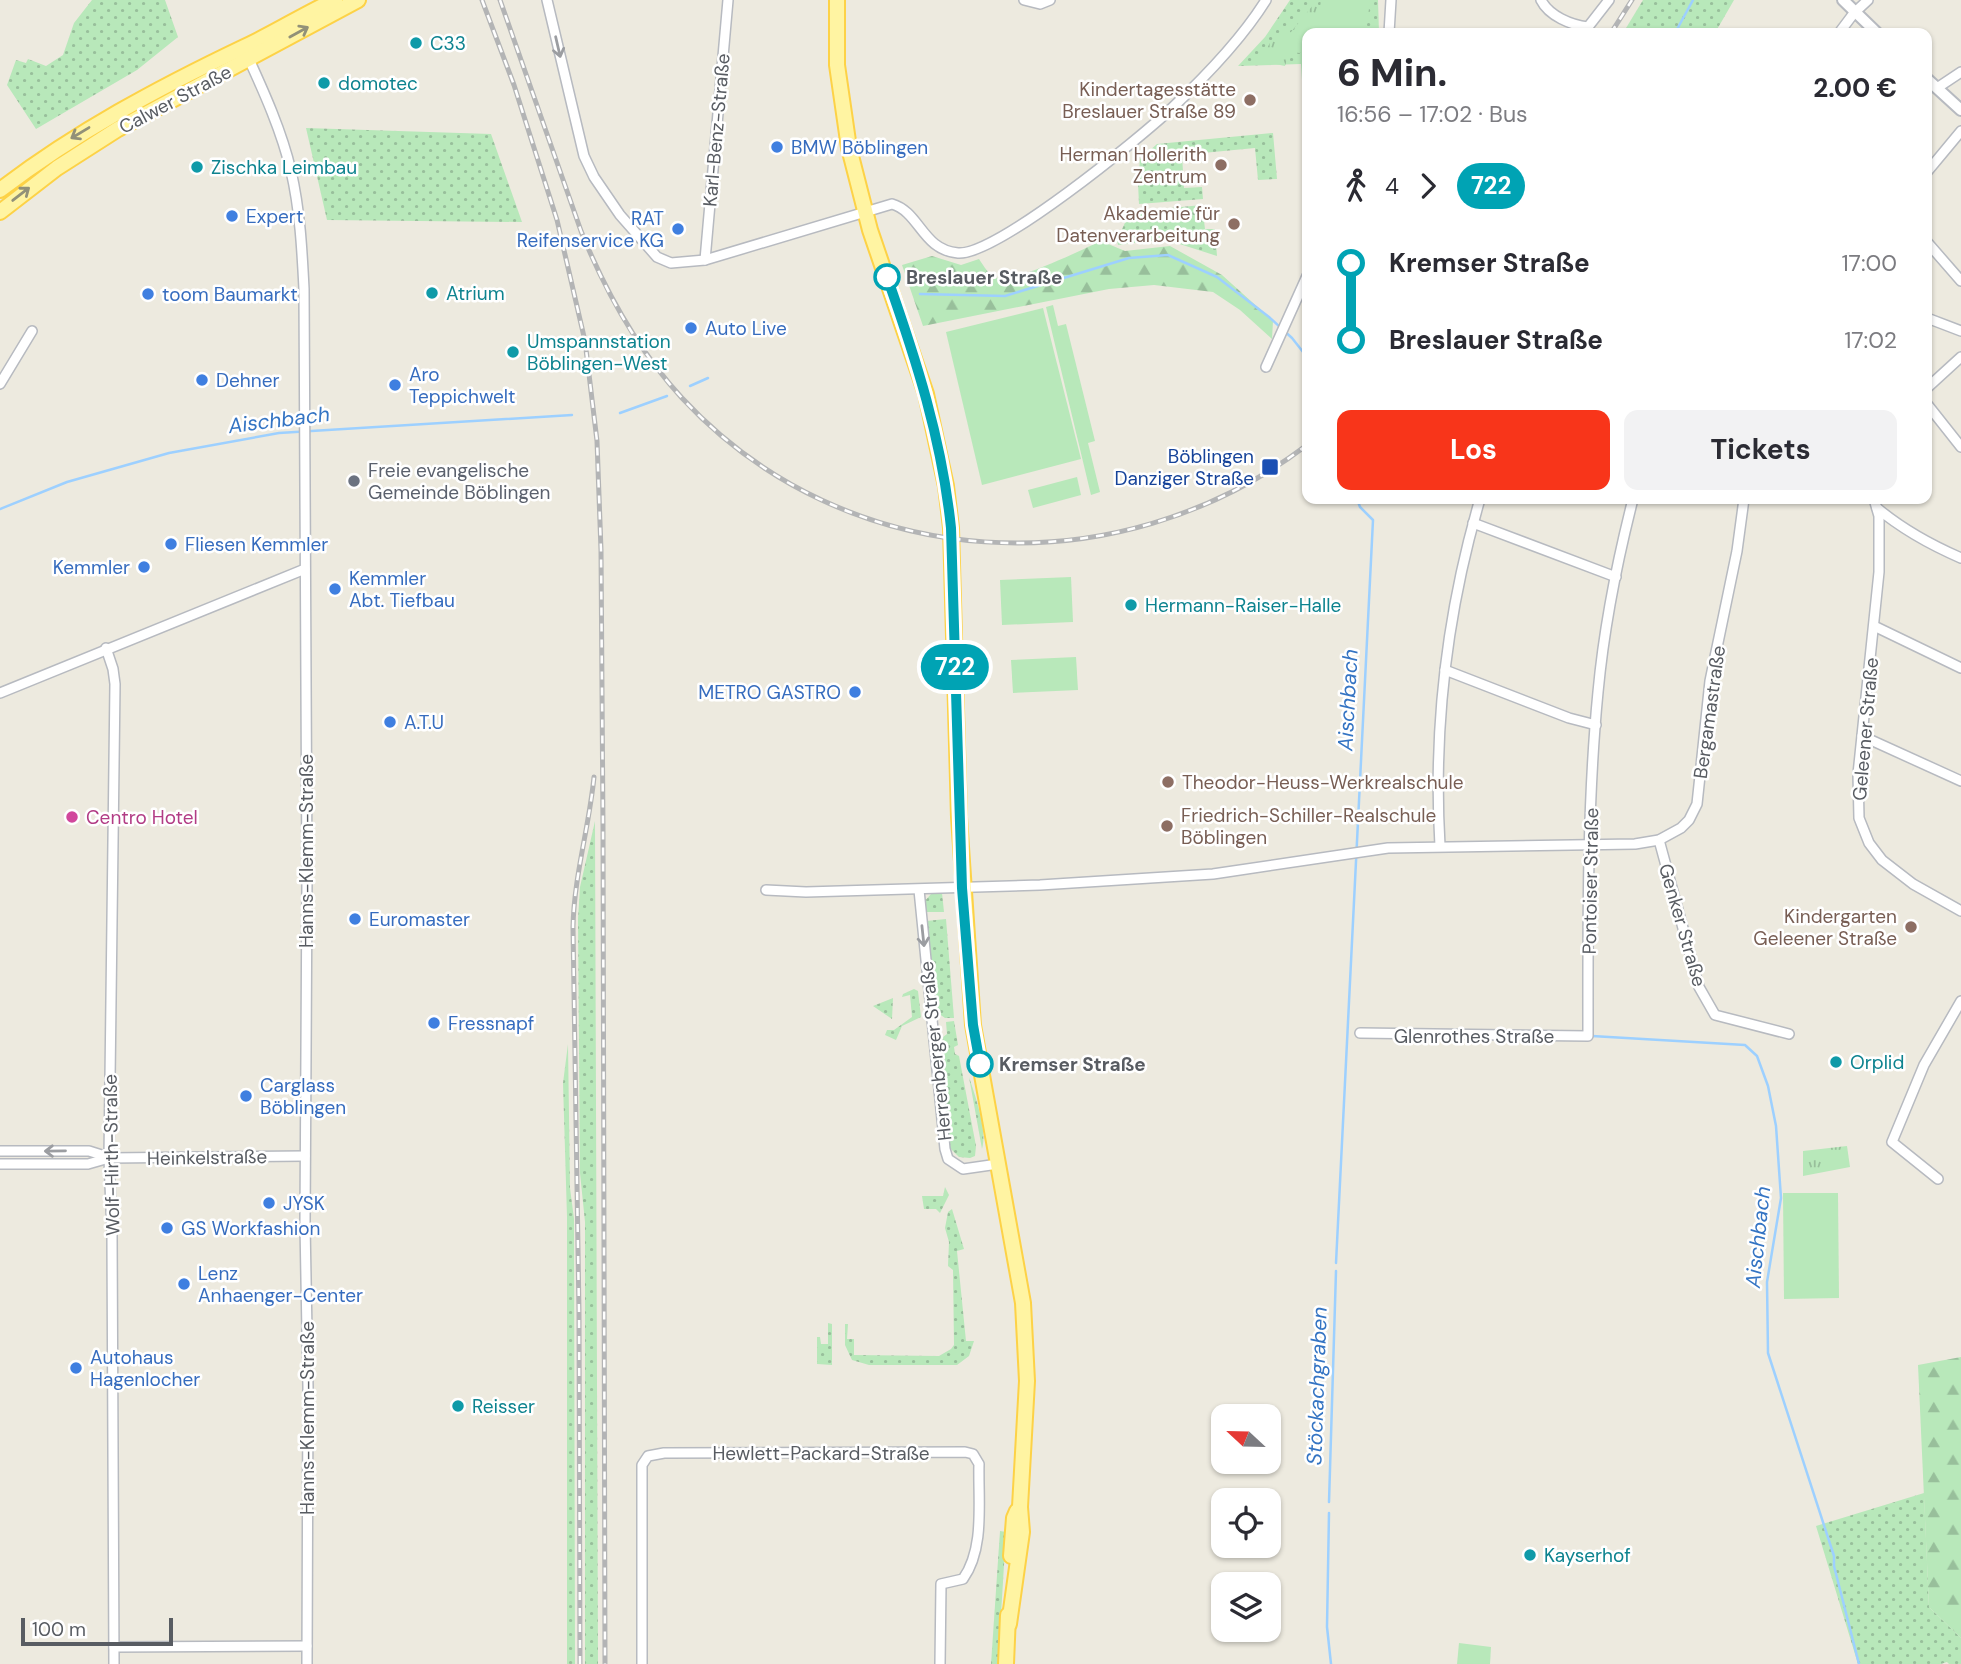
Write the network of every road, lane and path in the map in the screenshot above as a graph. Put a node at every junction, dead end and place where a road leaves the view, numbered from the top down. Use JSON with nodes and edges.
{"nodes":[{"id":1,"x":547,"y":0,"type":"edge"},
{"id":2,"x":728,"y":0,"type":"edge"},
{"id":3,"x":837,"y":0,"type":"edge"},
{"id":4,"x":1024,"y":0,"type":"edge"},
{"id":5,"x":1050,"y":0,"type":"edge"},
{"id":6,"x":1266,"y":0,"type":"edge"},
{"id":7,"x":1391,"y":0,"type":"edge"},
{"id":8,"x":1541,"y":0,"type":"edge"},
{"id":9,"x":1609,"y":0,"type":"edge"},
{"id":10,"x":1843,"y":0,"type":"edge"},
{"id":11,"x":1868,"y":0,"type":"edge"},
{"id":12,"x":347,"y":1,"type":"edge"},
{"id":13,"x":1854,"y":13,"type":"junction"},
{"id":14,"x":1389,"y":28,"type":"edge"},
{"id":15,"x":1843,"y":28,"type":"edge"},
{"id":16,"x":1871,"y":28,"type":"edge"},
{"id":17,"x":247,"y":54,"type":"junction"},
{"id":18,"x":1961,"y":72,"type":"edge"},
{"id":19,"x":1932,"y":84,"type":"edge"},
{"id":20,"x":1937,"y":88,"type":"junction"},
{"id":21,"x":1961,"y":110,"type":"edge"},
{"id":22,"x":1961,"y":131,"type":"edge"},
{"id":23,"x":1932,"y":166,"type":"edge"},
{"id":24,"x":0,"y":190,"type":"edge"},
{"id":25,"x":0,"y":212,"type":"edge"},
{"id":26,"x":865,"y":212,"type":"junction"},
{"id":27,"x":1932,"y":248,"type":"edge"},
{"id":28,"x":705,"y":260,"type":"junction"},
{"id":29,"x":1961,"y":281,"type":"edge"},
{"id":30,"x":1302,"y":287,"type":"edge"},
{"id":31,"x":1932,"y":320,"type":"edge"},
{"id":32,"x":32,"y":331,"type":"dead end"},
{"id":33,"x":1961,"y":331,"type":"edge"},
{"id":34,"x":1961,"y":357,"type":"edge"},
{"id":35,"x":1266,"y":367,"type":"dead end"},
{"id":36,"x":1932,"y":383,"type":"edge"},
{"id":37,"x":0,"y":384,"type":"edge"},
{"id":38,"x":1932,"y":410,"type":"edge"},
{"id":39,"x":1961,"y":447,"type":"edge"},
{"id":40,"x":1479,"y":504,"type":"edge"},
{"id":41,"x":1632,"y":504,"type":"edge"},
{"id":42,"x":1743,"y":504,"type":"edge"},
{"id":43,"x":1876,"y":504,"type":"edge"},
{"id":44,"x":1877,"y":504,"type":"edge"},
{"id":45,"x":1473,"y":523,"type":"junction"},
{"id":46,"x":1961,"y":558,"type":"edge"},
{"id":47,"x":305,"y":569,"type":"junction"},
{"id":48,"x":1616,"y":577,"type":"junction"},
{"id":49,"x":1874,"y":626,"type":"junction"},
{"id":50,"x":106,"y":648,"type":"junction"},
{"id":51,"x":1961,"y":668,"type":"edge"},
{"id":52,"x":1445,"y":670,"type":"junction"},
{"id":53,"x":0,"y":692,"type":"edge"},
{"id":54,"x":1596,"y":725,"type":"junction"},
{"id":55,"x":1862,"y":736,"type":"junction"},
{"id":56,"x":1961,"y":781,"type":"edge"},
{"id":57,"x":1658,"y":840,"type":"junction"},
{"id":58,"x":1440,"y":846,"type":"junction"},
{"id":59,"x":1591,"y":846,"type":"junction"},
{"id":60,"x":962,"y":888,"type":"junction"},
{"id":61,"x":766,"y":890,"type":"dead end"},
{"id":62,"x":919,"y":890,"type":"junction"},
{"id":63,"x":1961,"y":911,"type":"edge"},
{"id":64,"x":1961,"y":1001,"type":"edge"},
{"id":65,"x":1360,"y":1033,"type":"dead end"},
{"id":66,"x":1788,"y":1034,"type":"dead end"},
{"id":67,"x":1588,"y":1036,"type":"joint"},
{"id":68,"x":0,"y":1152,"type":"edge"},
{"id":69,"x":305,"y":1156,"type":"junction"},
{"id":70,"x":109,"y":1158,"type":"junction"},
{"id":71,"x":0,"y":1164,"type":"edge"},
{"id":72,"x":998,"y":1164,"type":"junction"},
{"id":73,"x":1938,"y":1179,"type":"dead end"},
{"id":74,"x":307,"y":1646,"type":"junction"},
{"id":75,"x":114,"y":1647,"type":"junction"},
{"id":76,"x":114,"y":1664,"type":"edge"},
{"id":77,"x":307,"y":1664,"type":"edge"},
{"id":78,"x":642,"y":1664,"type":"edge"},
{"id":79,"x":940,"y":1664,"type":"edge"},
{"id":80,"x":1006,"y":1664,"type":"edge"}],
"edges":[{"from":1,"to":28,"type":"street","one_way":true},
{"from":2,"to":28,"type":"street","name":"Karl-Benz-Straße"},
{"from":3,"to":26,"type":"main road"},
{"from":4,"to":5,"type":"street"},
{"from":6,"to":26,"type":"street"},
{"from":7,"to":14,"type":"street"},
{"from":8,"to":9,"type":"street"},
{"from":10,"to":13,"type":"street"},
{"from":11,"to":13,"type":"street"},
{"from":12,"to":17,"type":"main road","name":"Calwer Straße"},
{"from":13,"to":15,"type":"street"},
{"from":13,"to":16,"type":"street"},
{"from":17,"to":24,"type":"main road","name":"Calwer Straße","one_way":true},
{"from":25,"to":17,"type":"main road","name":"Calwer Straße","one_way":true},
{"from":17,"to":47,"type":"street","name":"Hanns-Klemm-Straße"},
{"from":18,"to":20,"type":"street"},
{"from":19,"to":20,"type":"street"},
{"from":20,"to":21,"type":"street"},
{"from":22,"to":23,"type":"street"},
{"from":26,"to":28,"type":"street"},
{"from":26,"to":60,"type":"main road"},
{"from":27,"to":29,"type":"street"},
{"from":30,"to":35,"type":"street"},
{"from":31,"to":33,"type":"street"},
{"from":32,"to":37,"type":"street"},
{"from":34,"to":36,"type":"street"},
{"from":38,"to":39,"type":"street"},
{"from":40,"to":45,"type":"street"},
{"from":41,"to":48,"type":"street","name":"Pontoiser Straße"},
{"from":42,"to":57,"type":"street","name":"Bergamastraße"},
{"from":43,"to":49,"type":"street","name":"Geleener Straße"},
{"from":44,"to":46,"type":"street"},
{"from":45,"to":48,"type":"street"},
{"from":45,"to":52,"type":"street"},
{"from":47,"to":50,"type":"street"},
{"from":47,"to":69,"type":"street","name":"Hanns-Klemm-Straße"},
{"from":48,"to":54,"type":"street","name":"Pontoiser Straße"},
{"from":49,"to":51,"type":"street"},
{"from":49,"to":55,"type":"street","name":"Geleener Straße"},
{"from":50,"to":53,"type":"street"},
{"from":50,"to":70,"type":"street","name":"Wolf-Hirth-Straße"},
{"from":52,"to":54,"type":"street"},
{"from":52,"to":58,"type":"street"},
{"from":54,"to":59,"type":"street","name":"Pontoiser Straße"},
{"from":55,"to":56,"type":"street"},
{"from":55,"to":63,"type":"street","name":"Geleener Straße"},
{"from":57,"to":59,"type":"street","name":"Bergamastraße"},
{"from":57,"to":66,"type":"street","name":"Genker Straße"},
{"from":58,"to":59,"type":"street"},
{"from":58,"to":60,"type":"street"},
{"from":59,"to":67,"type":"street","name":"Pontoiser Straße"},
{"from":60,"to":62,"type":"street"},
{"from":60,"to":72,"type":"main road"},
{"from":61,"to":62,"type":"street"},
{"from":62,"to":72,"type":"street","name":"Herrenberger Straße","one_way":true},
{"from":64,"to":73,"type":"street"},
{"from":65,"to":67,"type":"street","name":"Glenrothes Straße"},
{"from":70,"to":68,"type":"street","name":"Heinkelstraße","one_way":true},
{"from":69,"to":70,"type":"street","name":"Heinkelstraße"},
{"from":69,"to":74,"type":"street","name":"Hanns-Klemm-Straße"},
{"from":70,"to":71,"type":"street","name":"Heinkelstraße"},
{"from":70,"to":75,"type":"street","name":"Wolf-Hirth-Straße"},
{"from":72,"to":80,"type":"main road"},
{"from":74,"to":75,"type":"street"},
{"from":74,"to":77,"type":"street","name":"Hanns-Klemm-Straße"},
{"from":75,"to":76,"type":"street","name":"Wolf-Hirth-Straße"},
{"from":78,"to":79,"type":"street","name":"Hewlett-Packard-Straße"}]}
